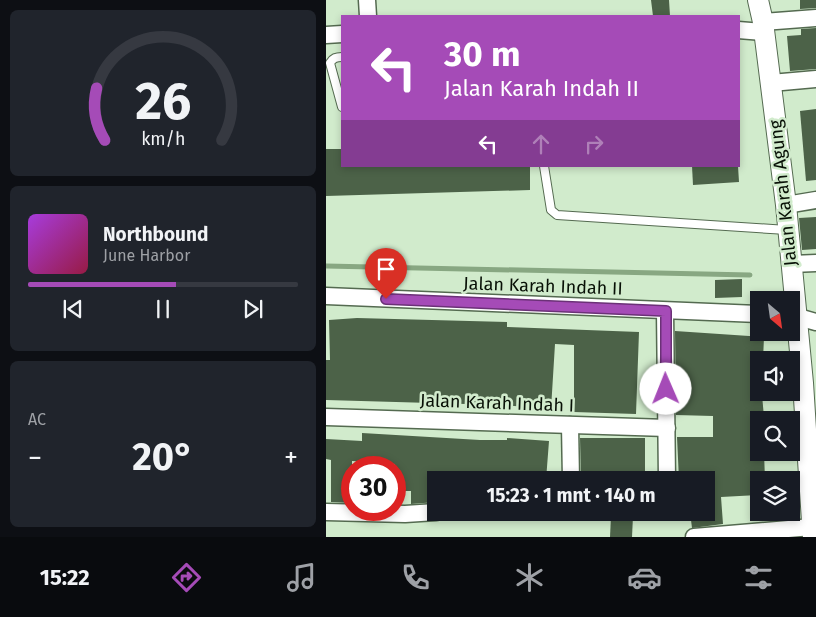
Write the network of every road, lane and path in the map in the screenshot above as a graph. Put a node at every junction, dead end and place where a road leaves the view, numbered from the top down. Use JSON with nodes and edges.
{"nodes":[{"id":1,"x":367,"y":0,"type":"edge"},
{"id":2,"x":758,"y":0,"type":"edge"},
{"id":3,"x":368,"y":15,"type":"edge"},
{"id":4,"x":816,"y":18,"type":"edge"},
{"id":5,"x":763,"y":27,"type":"junction"},
{"id":6,"x":740,"y":30,"type":"edge"},
{"id":7,"x":341,"y":34,"type":"edge"},
{"id":8,"x":326,"y":35,"type":"edge"},
{"id":9,"x":341,"y":57,"type":"edge"},
{"id":10,"x":816,"y":80,"type":"edge"},
{"id":11,"x":771,"y":83,"type":"junction"},
{"id":12,"x":341,"y":103,"type":"edge"},
{"id":13,"x":544,"y":167,"type":"edge"},
{"id":14,"x":816,"y":200,"type":"edge"},
{"id":15,"x":786,"y":205,"type":"junction"},
{"id":16,"x":788,"y":230,"type":"junction"},
{"id":17,"x":792,"y":264,"type":"junction"},
{"id":18,"x":816,"y":264,"type":"edge"},
{"id":19,"x":793,"y":291,"type":"edge"},
{"id":20,"x":326,"y":296,"type":"edge"},
{"id":21,"x":666,"y":311,"type":"junction"},
{"id":22,"x":750,"y":314,"type":"edge"},
{"id":23,"x":800,"y":317,"type":"edge"},
{"id":24,"x":816,"y":322,"type":"edge"},
{"id":25,"x":796,"y":341,"type":"edge"},
{"id":26,"x":326,"y":416,"type":"edge"},
{"id":27,"x":570,"y":425,"type":"junction"},
{"id":28,"x":667,"y":428,"type":"junction"},
{"id":29,"x":571,"y":471,"type":"edge"},
{"id":30,"x":667,"y":471,"type":"edge"},
{"id":31,"x":326,"y":512,"type":"edge"},
{"id":32,"x":427,"y":513,"type":"edge"},
{"id":33,"x":813,"y":532,"type":"edge"},
{"id":34,"x":694,"y":537,"type":"edge"}],
"edges":[{"from":1,"to":3,"type":"street"},
{"from":2,"to":5,"type":"street","name":"Jalan Karah Agung"},
{"from":4,"to":5,"type":"street"},
{"from":5,"to":6,"type":"street"},
{"from":5,"to":11,"type":"street","name":"Jalan Karah Agung"},
{"from":7,"to":8,"type":"street"},
{"from":9,"to":12,"type":"lane"},
{"from":10,"to":11,"type":"street"},
{"from":11,"to":15,"type":"street","name":"Jalan Karah Agung"},
{"from":13,"to":16,"type":"lane"},
{"from":14,"to":15,"type":"street"},
{"from":15,"to":16,"type":"street","name":"Jalan Karah Agung"},
{"from":16,"to":17,"type":"street","name":"Jalan Karah Agung"},
{"from":17,"to":18,"type":"street"},
{"from":17,"to":19,"type":"street","name":"Jalan Karah Agung"},
{"from":20,"to":21,"type":"street","name":"Jalan Karah Indah II"},
{"from":21,"to":22,"type":"street","name":"Jalan Karah Indah II"},
{"from":21,"to":28,"type":"street"},
{"from":23,"to":24,"type":"street"},
{"from":25,"to":33,"type":"street","name":"Jalan Karah Agung"},
{"from":26,"to":27,"type":"street","name":"Jalan Karah Indah I"},
{"from":27,"to":28,"type":"street","name":"Jalan Karah Indah I"},
{"from":27,"to":29,"type":"street"},
{"from":28,"to":30,"type":"street"},
{"from":31,"to":32,"type":"street"},
{"from":33,"to":34,"type":"street"}]}
